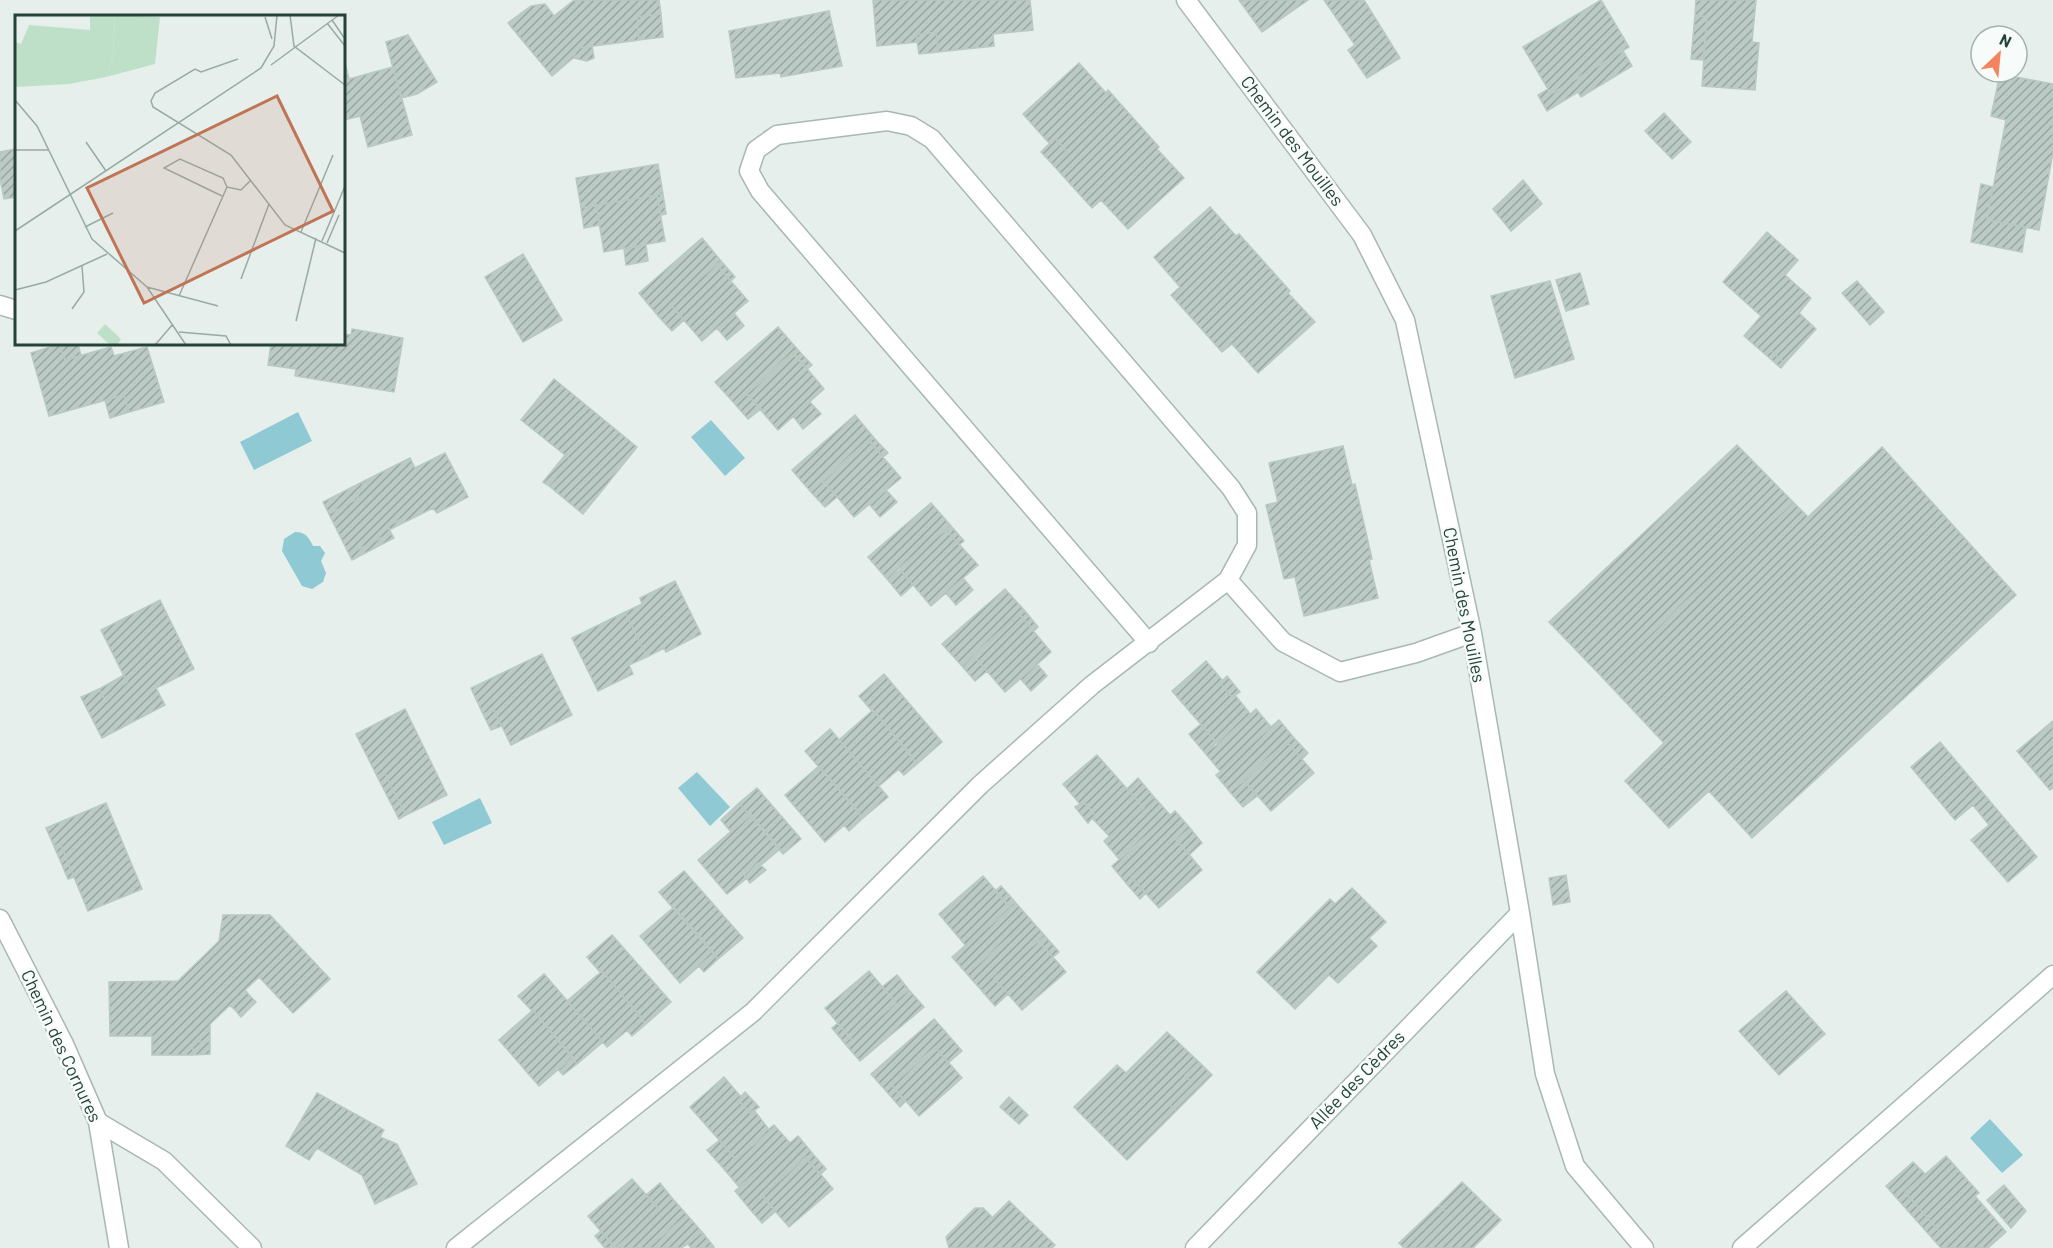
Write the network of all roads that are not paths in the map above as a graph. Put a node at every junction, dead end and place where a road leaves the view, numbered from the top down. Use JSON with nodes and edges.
{"nodes":[{"id":1,"x":1186,"y":0,"type":"edge"},
{"id":2,"x":0,"y":305,"type":"edge"},
{"id":3,"x":15,"y":310,"type":"edge"},
{"id":4,"x":1228,"y":580,"type":"junction"},
{"id":5,"x":1472,"y":633,"type":"junction"},
{"id":6,"x":1149,"y":642,"type":"junction"},
{"id":7,"x":1520,"y":913,"type":"junction"},
{"id":8,"x":0,"y":919,"type":"edge"},
{"id":9,"x":2053,"y":975,"type":"edge"},
{"id":10,"x":98,"y":1122,"type":"junction"},
{"id":11,"x":119,"y":1248,"type":"edge"},
{"id":12,"x":252,"y":1248,"type":"edge"},
{"id":13,"x":456,"y":1248,"type":"edge"},
{"id":14,"x":1194,"y":1248,"type":"edge"},
{"id":15,"x":1644,"y":1248,"type":"edge"},
{"id":16,"x":1742,"y":1248,"type":"edge"}],
"edges":[{"from":1,"to":5,"type":"street","name":"Chemin des Mouilles"},
{"from":2,"to":3,"type":"street"},
{"from":4,"to":5,"type":"street"},
{"from":4,"to":6,"type":"street"},
{"from":4,"to":6,"type":"street"},
{"from":5,"to":7,"type":"street","name":"Chemin des Mouilles"},
{"from":6,"to":13,"type":"street"},
{"from":7,"to":14,"type":"street","name":"Allée des Cèdres"},
{"from":7,"to":15,"type":"street","name":"Chemin des Mouilles"},
{"from":8,"to":10,"type":"street","name":"Chemin des Cornures"},
{"from":9,"to":16,"type":"street"},
{"from":10,"to":11,"type":"street","name":"Chemin des Cornures"},
{"from":10,"to":12,"type":"street"}]}
